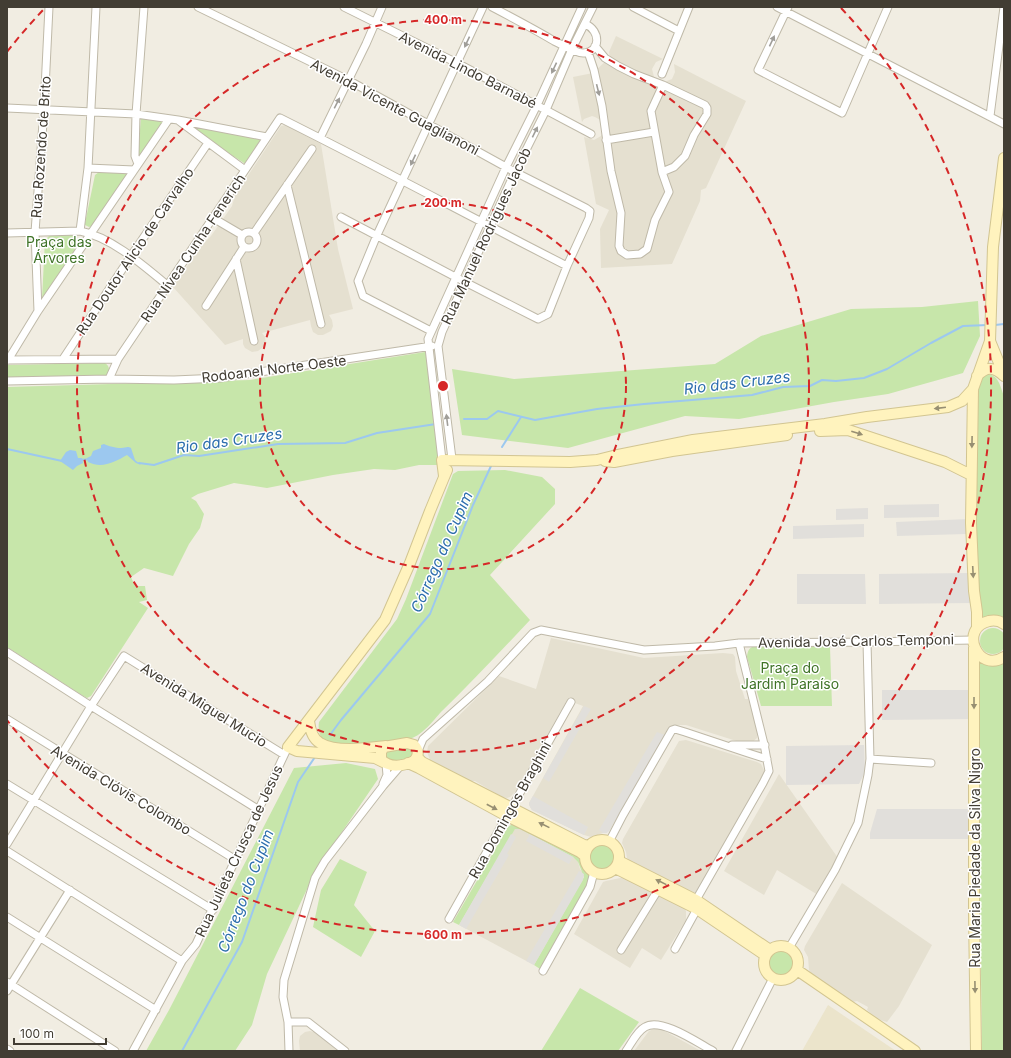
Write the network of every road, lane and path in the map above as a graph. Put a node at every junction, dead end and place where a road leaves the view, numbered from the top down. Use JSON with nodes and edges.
{"nodes":[{"id":1,"x":49,"y":7,"type":"edge"},
{"id":2,"x":96,"y":7,"type":"edge"},
{"id":3,"x":144,"y":7,"type":"edge"},
{"id":4,"x":198,"y":7,"type":"edge"},
{"id":5,"x":344,"y":7,"type":"edge"},
{"id":6,"x":358,"y":7,"type":"edge"},
{"id":7,"x":382,"y":7,"type":"edge"},
{"id":8,"x":484,"y":7,"type":"edge"},
{"id":9,"x":492,"y":7,"type":"edge"},
{"id":10,"x":582,"y":7,"type":"edge"},
{"id":11,"x":593,"y":7,"type":"edge"},
{"id":12,"x":633,"y":7,"type":"edge"},
{"id":13,"x":689,"y":7,"type":"edge"},
{"id":14,"x":777,"y":7,"type":"edge"},
{"id":15,"x":888,"y":7,"type":"edge"},
{"id":16,"x":1004,"y":7,"type":"edge"},
{"id":17,"x":787,"y":9,"type":"edge"},
{"id":18,"x":361,"y":16,"type":"junction"},
{"id":19,"x":374,"y":23,"type":"junction"},
{"id":20,"x":585,"y":24,"type":"junction"},
{"id":21,"x":679,"y":31,"type":"junction"},
{"id":22,"x":564,"y":46,"type":"junction"},
{"id":23,"x":595,"y":46,"type":"junction"},
{"id":24,"x":572,"y":49,"type":"junction"},
{"id":25,"x":588,"y":52,"type":"junction"},
{"id":26,"x":868,"y":53,"type":"junction"},
{"id":27,"x":457,"y":63,"type":"junction"},
{"id":28,"x":662,"y":74,"type":"dead end"},
{"id":29,"x":348,"y":80,"type":"junction"},
{"id":30,"x":663,"y":85,"type":"junction"},
{"id":31,"x":537,"y":105,"type":"junction"},
{"id":32,"x":7,"y":108,"type":"edge"},
{"id":33,"x":44,"y":110,"type":"junction"},
{"id":34,"x":546,"y":110,"type":"junction"},
{"id":35,"x":90,"y":113,"type":"junction"},
{"id":36,"x":136,"y":114,"type":"junction"},
{"id":37,"x":990,"y":116,"type":"junction"},
{"id":38,"x":169,"y":118,"type":"junction"},
{"id":39,"x":178,"y":120,"type":"junction"},
{"id":40,"x":429,"y":124,"type":"junction"},
{"id":41,"x":1004,"y":124,"type":"edge"},
{"id":42,"x":654,"y":132,"type":"junction"},
{"id":43,"x":591,"y":134,"type":"dead end"},
{"id":44,"x":267,"y":136,"type":"junction"},
{"id":45,"x":320,"y":138,"type":"junction"},
{"id":46,"x":606,"y":140,"type":"junction"},
{"id":47,"x":208,"y":143,"type":"junction"},
{"id":48,"x":312,"y":149,"type":"dead end"},
{"id":49,"x":1004,"y":158,"type":"edge"},
{"id":50,"x":136,"y":167,"type":"junction"},
{"id":51,"x":506,"y":167,"type":"junction"},
{"id":52,"x":88,"y":168,"type":"junction"},
{"id":53,"x":245,"y":170,"type":"junction"},
{"id":54,"x":515,"y":172,"type":"junction"},
{"id":55,"x":662,"y":172,"type":"junction"},
{"id":56,"x":403,"y":180,"type":"junction"},
{"id":57,"x":288,"y":185,"type":"junction"},
{"id":58,"x":341,"y":217,"type":"dead end"},
{"id":59,"x":213,"y":218,"type":"junction"},
{"id":60,"x":481,"y":222,"type":"junction"},
{"id":61,"x":490,"y":227,"type":"junction"},
{"id":62,"x":80,"y":231,"type":"junction"},
{"id":63,"x":35,"y":232,"type":"junction"},
{"id":64,"x":7,"y":233,"type":"edge"},
{"id":65,"x":92,"y":233,"type":"junction"},
{"id":66,"x":254,"y":233,"type":"junction"},
{"id":67,"x":242,"y":235,"type":"junction"},
{"id":68,"x":376,"y":235,"type":"junction"},
{"id":69,"x":244,"y":247,"type":"junction"},
{"id":70,"x":131,"y":256,"type":"junction"},
{"id":71,"x":236,"y":259,"type":"junction"},
{"id":72,"x":566,"y":266,"type":"junction"},
{"id":73,"x":456,"y":277,"type":"junction"},
{"id":74,"x":465,"y":282,"type":"junction"},
{"id":75,"x":167,"y":285,"type":"junction"},
{"id":76,"x":206,"y":306,"type":"dead end"},
{"id":77,"x":38,"y":311,"type":"junction"},
{"id":78,"x":322,"y":324,"type":"dead end"},
{"id":79,"x":431,"y":331,"type":"junction"},
{"id":80,"x":990,"y":337,"type":"junction"},
{"id":81,"x":254,"y":341,"type":"dead end"},
{"id":82,"x":438,"y":346,"type":"junction"},
{"id":83,"x":428,"y":347,"type":"junction"},
{"id":84,"x":64,"y":359,"type":"junction"},
{"id":85,"x":118,"y":359,"type":"junction"},
{"id":86,"x":8,"y":360,"type":"edge"},
{"id":87,"x":977,"y":376,"type":"junction"},
{"id":88,"x":1004,"y":376,"type":"edge"},
{"id":89,"x":109,"y":379,"type":"junction"},
{"id":90,"x":7,"y":381,"type":"edge"},
{"id":91,"x":972,"y":389,"type":"junction"},
{"id":92,"x":447,"y":459,"type":"junction"},
{"id":93,"x":597,"y":460,"type":"junction"},
{"id":94,"x":971,"y":475,"type":"junction"},
{"id":95,"x":1004,"y":624,"type":"edge"},
{"id":96,"x":977,"y":628,"type":"junction"},
{"id":97,"x":867,"y":642,"type":"junction"},
{"id":98,"x":739,"y":643,"type":"junction"},
{"id":99,"x":973,"y":643,"type":"junction"},
{"id":100,"x":7,"y":652,"type":"edge"},
{"id":101,"x":1004,"y":657,"type":"edge"},
{"id":102,"x":571,"y":702,"type":"dead end"},
{"id":103,"x":91,"y":706,"type":"junction"},
{"id":104,"x":7,"y":719,"type":"edge"},
{"id":105,"x":309,"y":721,"type":"junction"},
{"id":106,"x":423,"y":738,"type":"junction"},
{"id":107,"x":407,"y":743,"type":"junction"},
{"id":108,"x":724,"y":744,"type":"junction"},
{"id":109,"x":765,"y":745,"type":"junction"},
{"id":110,"x":386,"y":746,"type":"junction"},
{"id":111,"x":286,"y":751,"type":"junction"},
{"id":112,"x":62,"y":754,"type":"junction"},
{"id":113,"x":417,"y":754,"type":"junction"},
{"id":114,"x":767,"y":758,"type":"junction"},
{"id":115,"x":870,"y":759,"type":"junction"},
{"id":116,"x":385,"y":763,"type":"junction"},
{"id":117,"x":931,"y":763,"type":"dead end"},
{"id":118,"x":405,"y":764,"type":"junction"},
{"id":119,"x":7,"y":784,"type":"edge"},
{"id":120,"x":383,"y":786,"type":"junction"},
{"id":121,"x":34,"y":801,"type":"junction"},
{"id":122,"x":258,"y":810,"type":"junction"},
{"id":123,"x":509,"y":812,"type":"junction"},
{"id":124,"x":609,"y":842,"type":"junction"},
{"id":125,"x":7,"y":844,"type":"edge"},
{"id":126,"x":591,"y":844,"type":"junction"},
{"id":127,"x":7,"y":851,"type":"edge"},
{"id":128,"x":585,"y":856,"type":"junction"},
{"id":129,"x":236,"y":860,"type":"junction"},
{"id":130,"x":617,"y":865,"type":"junction"},
{"id":131,"x":594,"y":872,"type":"junction"},
{"id":132,"x":70,"y":890,"type":"junction"},
{"id":133,"x":658,"y":890,"type":"junction"},
{"id":134,"x":696,"y":904,"type":"junction"},
{"id":135,"x":213,"y":910,"type":"junction"},
{"id":136,"x":7,"y":917,"type":"edge"},
{"id":137,"x":449,"y":919,"type":"dead end"},
{"id":138,"x":40,"y":938,"type":"junction"},
{"id":139,"x":789,"y":948,"type":"junction"},
{"id":140,"x":675,"y":949,"type":"dead end"},
{"id":141,"x":621,"y":950,"type":"dead end"},
{"id":142,"x":768,"y":953,"type":"junction"},
{"id":143,"x":182,"y":961,"type":"junction"},
{"id":144,"x":543,"y":971,"type":"dead end"},
{"id":145,"x":795,"y":972,"type":"junction"},
{"id":146,"x":774,"y":978,"type":"junction"},
{"id":147,"x":8,"y":986,"type":"edge"},
{"id":148,"x":156,"y":1010,"type":"junction"},
{"id":149,"x":288,"y":1022,"type":"junction"},
{"id":150,"x":7,"y":1049,"type":"edge"},
{"id":151,"x":10,"y":1051,"type":"edge"},
{"id":152,"x":115,"y":1051,"type":"edge"},
{"id":153,"x":133,"y":1051,"type":"edge"},
{"id":154,"x":289,"y":1051,"type":"edge"},
{"id":155,"x":345,"y":1051,"type":"edge"},
{"id":156,"x":626,"y":1051,"type":"edge"},
{"id":157,"x":713,"y":1051,"type":"edge"},
{"id":158,"x":736,"y":1051,"type":"edge"},
{"id":159,"x":903,"y":1051,"type":"edge"},
{"id":160,"x":914,"y":1051,"type":"edge"},
{"id":161,"x":976,"y":1051,"type":"edge"}],
"edges":[{"from":1,"to":33,"type":"street","name":"Rua Rozendo de Brito"},
{"from":2,"to":35,"type":"street"},
{"from":3,"to":36,"type":"street"},
{"from":4,"to":29,"type":"street","name":"Avenida Vicente Guaglianoni"},
{"from":5,"to":18,"type":"street","name":"Avenida Lindo Barnabé"},
{"from":6,"to":18,"type":"street"},
{"from":7,"to":19,"type":"street"},
{"from":8,"to":27,"type":"street","one_way":true},
{"from":9,"to":22,"type":"street"},
{"from":10,"to":22,"type":"street","name":"Rua Manuel Rodrigues Jacob"},
{"from":11,"to":20,"type":"street","name":"Rua Manuel Rodrigues Jacob"},
{"from":12,"to":21,"type":"street"},
{"from":13,"to":21,"type":"street"},
{"from":14,"to":17,"type":"street"},
{"from":15,"to":26,"type":"street"},
{"from":16,"to":37,"type":"street"},
{"from":17,"to":26,"type":"street"},
{"from":26,"to":17,"type":"street","one_way":true},
{"from":18,"to":19,"type":"street","name":"Avenida Lindo Barnabé"},
{"from":19,"to":27,"type":"street","name":"Avenida Lindo Barnabé"},
{"from":19,"to":29,"type":"street"},
{"from":20,"to":23,"type":"street"},
{"from":20,"to":24,"type":"street","name":"Rua Manuel Rodrigues Jacob"},
{"from":21,"to":28,"type":"street"},
{"from":22,"to":24,"type":"street"},
{"from":22,"to":31,"type":"street","name":"Rua Manuel Rodrigues Jacob","one_way":true},
{"from":23,"to":25,"type":"street"},
{"from":23,"to":30,"type":"street"},
{"from":24,"to":25,"type":"street"},
{"from":24,"to":34,"type":"street","name":"Rua Manuel Rodrigues Jacob"},
{"from":25,"to":46,"type":"street","one_way":true},
{"from":26,"to":37,"type":"street"},
{"from":27,"to":31,"type":"street","name":"Avenida Lindo Barnabé"},
{"from":27,"to":40,"type":"street"},
{"from":29,"to":40,"type":"street","name":"Avenida Vicente Guaglianoni"},
{"from":45,"to":29,"type":"street","one_way":true},
{"from":30,"to":42,"type":"street"},
{"from":30,"to":55,"type":"street"},
{"from":31,"to":34,"type":"street","name":"Avenida Lindo Barnabé"},
{"from":31,"to":51,"type":"street","name":"Rua Manuel Rodrigues Jacob"},
{"from":32,"to":33,"type":"street"},
{"from":33,"to":35,"type":"street"},
{"from":33,"to":63,"type":"street","name":"Rua Rozendo de Brito"},
{"from":34,"to":43,"type":"street","name":"Avenida Lindo Barnabé"},
{"from":54,"to":34,"type":"street","name":"Rua Manuel Rodrigues Jacob","one_way":true},
{"from":35,"to":36,"type":"street"},
{"from":35,"to":52,"type":"street"},
{"from":36,"to":38,"type":"street"},
{"from":36,"to":50,"type":"street"},
{"from":37,"to":41,"type":"street"},
{"from":38,"to":39,"type":"street"},
{"from":38,"to":50,"type":"street"},
{"from":39,"to":44,"type":"street"},
{"from":39,"to":47,"type":"street"},
{"from":40,"to":51,"type":"street","name":"Avenida Vicente Guaglianoni"},
{"from":40,"to":56,"type":"street","one_way":true},
{"from":42,"to":46,"type":"street"},
{"from":42,"to":55,"type":"street"},
{"from":44,"to":45,"type":"street","name":"Rua Nívea Cunha Fenerich"},
{"from":44,"to":53,"type":"street","name":"Rua Nívea Cunha Fenerich"},
{"from":45,"to":56,"type":"street"},
{"from":46,"to":55,"type":"street"},
{"from":47,"to":53,"type":"street"},
{"from":47,"to":70,"type":"street","name":"Rua Doutor Alicio de Carvalho"},
{"from":48,"to":57,"type":"street"},
{"from":49,"to":80,"type":"street"},
{"from":50,"to":52,"type":"street"},
{"from":50,"to":65,"type":"street"},
{"from":51,"to":54,"type":"street","name":"Avenida Vicente Guaglianoni"},
{"from":51,"to":60,"type":"street","name":"Rua Manuel Rodrigues Jacob"},
{"from":52,"to":62,"type":"street"},
{"from":53,"to":59,"type":"street","name":"Rua Nívea Cunha Fenerich"},
{"from":54,"to":61,"type":"street","name":"Rua Manuel Rodrigues Jacob"},
{"from":54,"to":72,"type":"street","name":"Avenida Vicente Guaglianoni"},
{"from":56,"to":60,"type":"street"},
{"from":56,"to":68,"type":"street"},
{"from":57,"to":66,"type":"street"},
{"from":57,"to":78,"type":"street"},
{"from":58,"to":68,"type":"street"},
{"from":59,"to":67,"type":"street"},
{"from":59,"to":75,"type":"street","name":"Rua Nívea Cunha Fenerich"},
{"from":60,"to":61,"type":"street"},
{"from":60,"to":73,"type":"street","name":"Rua Manuel Rodrigues Jacob"},
{"from":61,"to":72,"type":"street"},
{"from":61,"to":74,"type":"street","name":"Rua Manuel Rodrigues Jacob"},
{"from":62,"to":63,"type":"street"},
{"from":62,"to":65,"type":"street"},
{"from":63,"to":64,"type":"street"},
{"from":63,"to":77,"type":"street","name":"Rua Rozendo de Brito"},
{"from":65,"to":70,"type":"street"},
{"from":65,"to":77,"type":"street"},
{"from":66,"to":67,"type":"street"},
{"from":66,"to":69,"type":"street"},
{"from":67,"to":69,"type":"street"},
{"from":68,"to":73,"type":"street"},
{"from":68,"to":79,"type":"street"},
{"from":69,"to":71,"type":"street"},
{"from":70,"to":75,"type":"street"},
{"from":70,"to":84,"type":"street","name":"Rua Doutor Alicio de Carvalho"},
{"from":71,"to":76,"type":"street"},
{"from":71,"to":81,"type":"street"},
{"from":72,"to":74,"type":"street"},
{"from":73,"to":74,"type":"street"},
{"from":73,"to":79,"type":"street","name":"Rua Manuel Rodrigues Jacob"},
{"from":74,"to":82,"type":"street","name":"Rua Manuel Rodrigues Jacob"},
{"from":75,"to":85,"type":"street","name":"Rua Nívea Cunha Fenerich"},
{"from":77,"to":86,"type":"street"},
{"from":79,"to":83,"type":"street","name":"Rua Manuel Rodrigues Jacob"},
{"from":80,"to":87,"type":"street"},
{"from":80,"to":88,"type":"street"},
{"from":82,"to":83,"type":"street","name":"Rodoanel Norte Oeste"},
{"from":92,"to":82,"type":"street","name":"Rua Manuel Rodrigues Jacob","one_way":true},
{"from":83,"to":89,"type":"street","name":"Rodoanel Norte Oeste"},
{"from":83,"to":92,"type":"street","name":"Rua Manuel Rodrigues Jacob"},
{"from":84,"to":85,"type":"street"},
{"from":84,"to":86,"type":"street"},
{"from":85,"to":89,"type":"street","name":"Rua Nívea Cunha Fenerich"},
{"from":87,"to":88,"type":"street"},
{"from":87,"to":91,"type":"street"},
{"from":89,"to":90,"type":"street","name":"Rodoanel Norte Oeste"},
{"from":91,"to":93,"type":"street","one_way":true},
{"from":91,"to":94,"type":"street","one_way":true},
{"from":92,"to":93,"type":"street"},
{"from":92,"to":105,"type":"street","name":"Rua Manuel Rodrigues Jacob"},
{"from":93,"to":94,"type":"street","one_way":true},
{"from":94,"to":96,"type":"street","one_way":true},
{"from":95,"to":96,"type":"street"},
{"from":96,"to":99,"type":"street","name":"Rua Maria Piedade da Silva Nigro"},
{"from":97,"to":98,"type":"street","name":"Avenida José Carlos Temponi"},
{"from":97,"to":99,"type":"street","name":"Avenida José Carlos Temponi"},
{"from":97,"to":115,"type":"street"},
{"from":98,"to":106,"type":"street","name":"Avenida José Carlos Temponi"},
{"from":98,"to":109,"type":"street"},
{"from":99,"to":101,"type":"street"},
{"from":99,"to":161,"type":"street","name":"Rua Maria Piedade da Silva Nigro","one_way":true},
{"from":100,"to":103,"type":"street"},
{"from":102,"to":123,"type":"street","name":"Rua Domingos Braghini"},
{"from":103,"to":111,"type":"street","name":"Avenida Miguel Mucio"},
{"from":103,"to":112,"type":"street"},
{"from":103,"to":122,"type":"street"},
{"from":104,"to":112,"type":"street","name":"Avenida Clóvis Colombo"},
{"from":105,"to":110,"type":"street"},
{"from":105,"to":111,"type":"street","name":"Rua Manuel Rodrigues Jacob"},
{"from":106,"to":107,"type":"street"},
{"from":106,"to":113,"type":"street"},
{"from":107,"to":110,"type":"street"},
{"from":107,"to":113,"type":"street"},
{"from":108,"to":109,"type":"street"},
{"from":108,"to":114,"type":"street"},
{"from":108,"to":124,"type":"street"},
{"from":109,"to":114,"type":"street"},
{"from":110,"to":116,"type":"street"},
{"from":111,"to":116,"type":"street"},
{"from":111,"to":122,"type":"street","name":"Rua Julieta Crusca de Jesus"},
{"from":112,"to":121,"type":"street"},
{"from":112,"to":129,"type":"street","name":"Avenida Clóvis Colombo"},
{"from":113,"to":118,"type":"street"},
{"from":113,"to":123,"type":"street"},
{"from":114,"to":134,"type":"street"},
{"from":115,"to":117,"type":"street"},
{"from":115,"to":139,"type":"street"},
{"from":116,"to":118,"type":"street"},
{"from":116,"to":120,"type":"street"},
{"from":118,"to":120,"type":"street"},
{"from":118,"to":123,"type":"street","one_way":true},
{"from":119,"to":121,"type":"street"},
{"from":120,"to":149,"type":"street"},
{"from":121,"to":125,"type":"street"},
{"from":121,"to":135,"type":"street"},
{"from":122,"to":129,"type":"street","name":"Rua Julieta Crusca de Jesus"},
{"from":126,"to":123,"type":"street","one_way":true},
{"from":123,"to":128,"type":"street"},
{"from":123,"to":137,"type":"street","name":"Rua Domingos Braghini"},
{"from":124,"to":126,"type":"street"},
{"from":124,"to":130,"type":"street"},
{"from":126,"to":128,"type":"street"},
{"from":127,"to":132,"type":"street"},
{"from":128,"to":131,"type":"street"},
{"from":129,"to":135,"type":"street","name":"Rua Julieta Crusca de Jesus"},
{"from":130,"to":131,"type":"street"},
{"from":130,"to":133,"type":"street"},
{"from":134,"to":130,"type":"street","one_way":true},
{"from":131,"to":144,"type":"street"},
{"from":132,"to":138,"type":"street"},
{"from":132,"to":143,"type":"street"},
{"from":133,"to":134,"type":"street"},
{"from":133,"to":141,"type":"street"},
{"from":134,"to":140,"type":"street"},
{"from":134,"to":142,"type":"street"},
{"from":135,"to":143,"type":"street","name":"Rua Julieta Crusca de Jesus"},
{"from":136,"to":138,"type":"street"},
{"from":138,"to":147,"type":"street"},
{"from":138,"to":148,"type":"street"},
{"from":139,"to":142,"type":"street"},
{"from":139,"to":145,"type":"street"},
{"from":142,"to":146,"type":"street"},
{"from":143,"to":148,"type":"street","name":"Rua Julieta Crusca de Jesus"},
{"from":145,"to":146,"type":"street"},
{"from":145,"to":159,"type":"street"},
{"from":145,"to":160,"type":"street"},
{"from":146,"to":158,"type":"street"},
{"from":147,"to":152,"type":"street"},
{"from":148,"to":153,"type":"street","name":"Rua Julieta Crusca de Jesus"},
{"from":149,"to":154,"type":"street"},
{"from":149,"to":155,"type":"street"},
{"from":150,"to":151,"type":"street"},
{"from":156,"to":157,"type":"street"}]}
